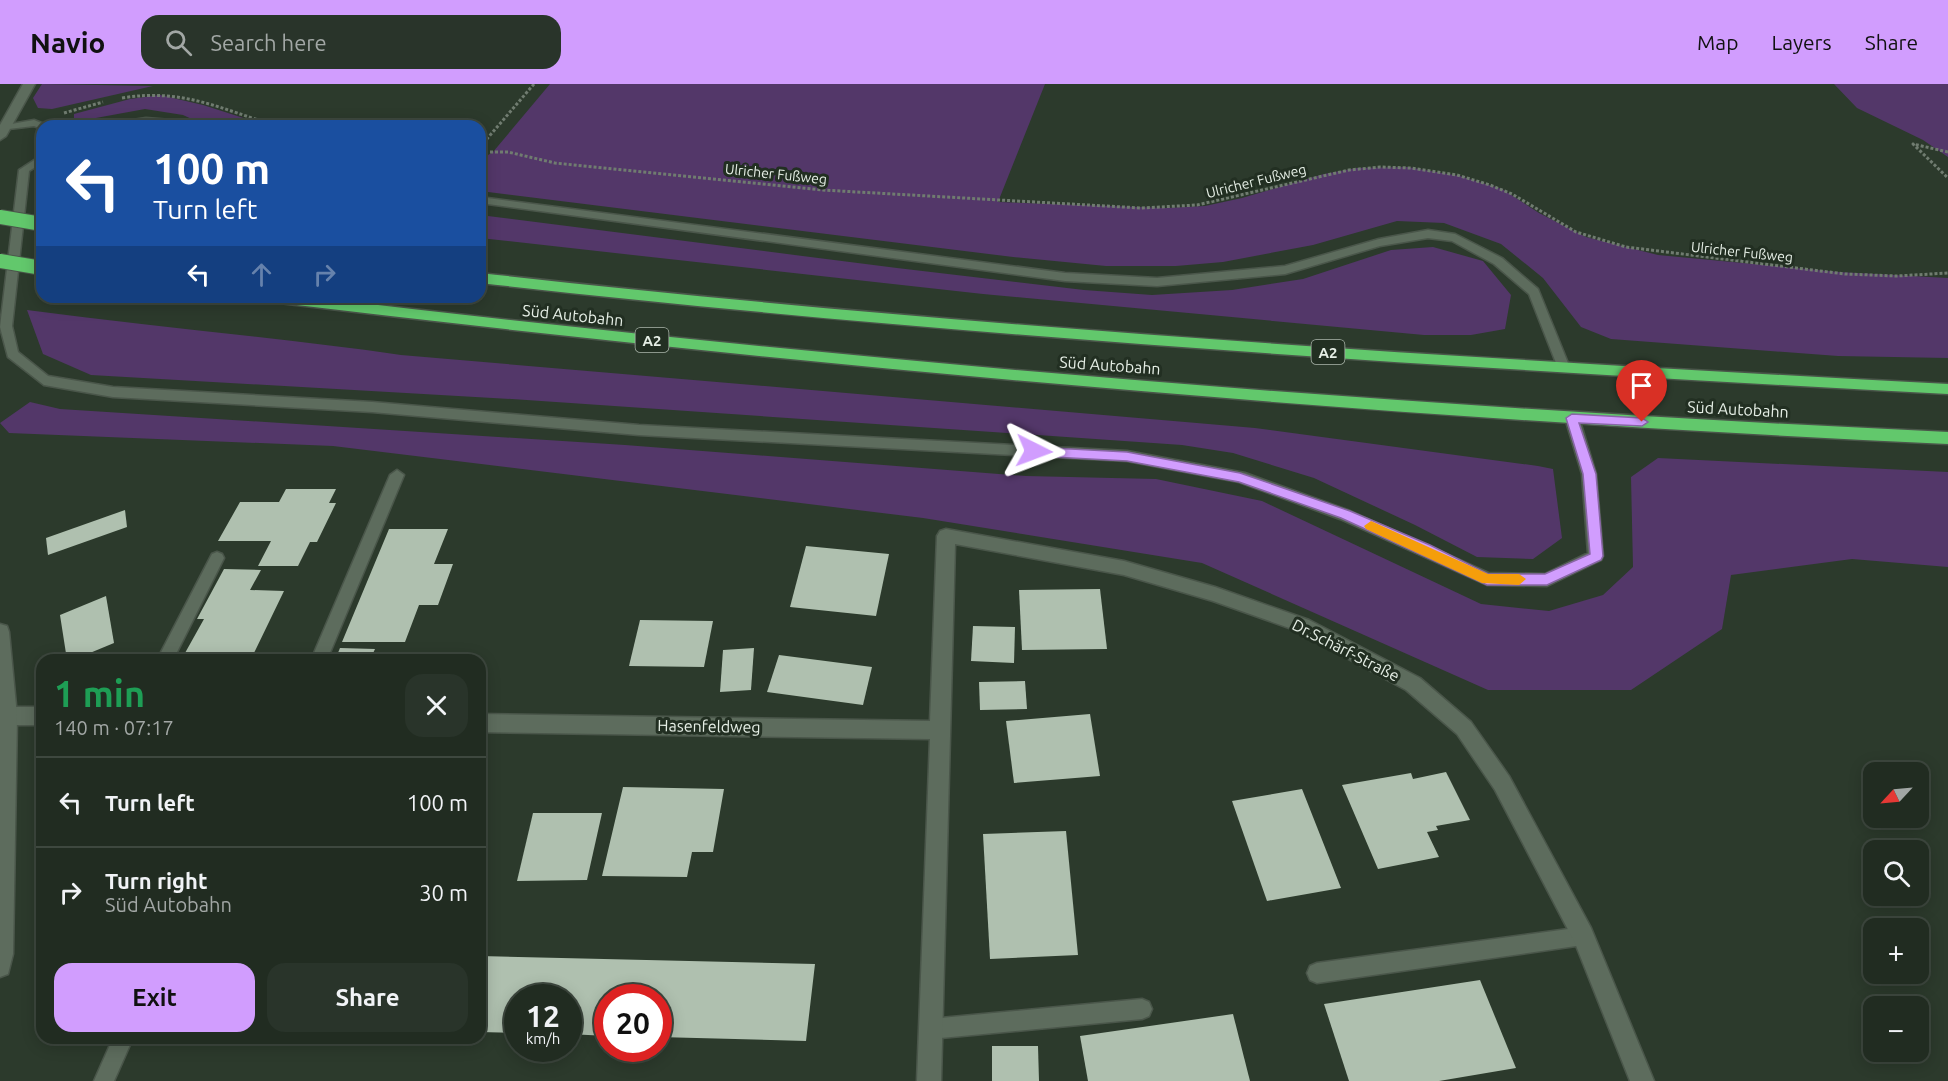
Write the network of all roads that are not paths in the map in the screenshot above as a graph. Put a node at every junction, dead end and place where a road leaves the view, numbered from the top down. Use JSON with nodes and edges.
{"nodes":[{"id":1,"x":29,"y":84,"type":"edge"},
{"id":2,"x":36,"y":124,"type":"edge"},
{"id":3,"x":2,"y":132,"type":"edge"},
{"id":4,"x":36,"y":162,"type":"edge"},
{"id":5,"x":486,"y":201,"type":"edge"},
{"id":6,"x":0,"y":217,"type":"edge"},
{"id":7,"x":36,"y":223,"type":"edge"},
{"id":8,"x":0,"y":261,"type":"edge"},
{"id":9,"x":36,"y":267,"type":"edge"},
{"id":10,"x":486,"y":279,"type":"edge"},
{"id":11,"x":319,"y":303,"type":"edge"},
{"id":12,"x":1564,"y":369,"type":"junction"},
{"id":13,"x":1948,"y":389,"type":"edge"},
{"id":14,"x":1572,"y":418,"type":"junction"},
{"id":15,"x":1948,"y":438,"type":"edge"},
{"id":16,"x":398,"y":475,"type":"dead end"},
{"id":17,"x":217,"y":558,"type":"dead end"},
{"id":18,"x":0,"y":632,"type":"edge"},
{"id":19,"x":168,"y":654,"type":"edge"},
{"id":20,"x":322,"y":654,"type":"edge"},
{"id":21,"x":7,"y":716,"type":"junction"},
{"id":22,"x":36,"y":716,"type":"edge"},
{"id":23,"x":486,"y":723,"type":"edge"},
{"id":24,"x":938,"y":730,"type":"junction"},
{"id":25,"x":1583,"y":936,"type":"junction"},
{"id":26,"x":0,"y":966,"type":"edge"},
{"id":27,"x":1317,"y":973,"type":"dead end"},
{"id":28,"x":1142,"y":1009,"type":"dead end"},
{"id":29,"x":930,"y":1029,"type":"junction"},
{"id":30,"x":120,"y":1044,"type":"edge"},
{"id":31,"x":104,"y":1081,"type":"edge"},
{"id":32,"x":929,"y":1081,"type":"edge"},
{"id":33,"x":1642,"y":1081,"type":"edge"}],
"edges":[{"from":1,"to":3,"type":"street"},
{"from":2,"to":3,"type":"lane"},
{"from":4,"to":14,"type":"lane"},
{"from":5,"to":12,"type":"lane"},
{"from":6,"to":7,"type":"highway","bridge":true},
{"from":8,"to":9,"type":"highway","bridge":true},
{"from":10,"to":12,"type":"highway","name":"Süd Autobahn","number":"A2"},
{"from":11,"to":14,"type":"highway","name":"Süd Autobahn","number":"A2"},
{"from":12,"to":13,"type":"highway","name":"Süd Autobahn","number":"A2"},
{"from":14,"to":15,"type":"highway","name":"Süd Autobahn","number":"A2"},
{"from":16,"to":20,"type":"lane"},
{"from":17,"to":19,"type":"lane"},
{"from":18,"to":21,"type":"street"},
{"from":21,"to":22,"type":"street"},
{"from":21,"to":26,"type":"street"},
{"from":23,"to":24,"type":"street","name":"Hasenfeldweg"},
{"from":24,"to":25,"type":"street","name":"Dr.Schärf-Straße"},
{"from":24,"to":29,"type":"street"},
{"from":25,"to":27,"type":"lane"},
{"from":25,"to":33,"type":"street","name":"Dr.Schärf-Straße"},
{"from":28,"to":29,"type":"lane"},
{"from":29,"to":32,"type":"street"},
{"from":30,"to":31,"type":"lane"}]}
